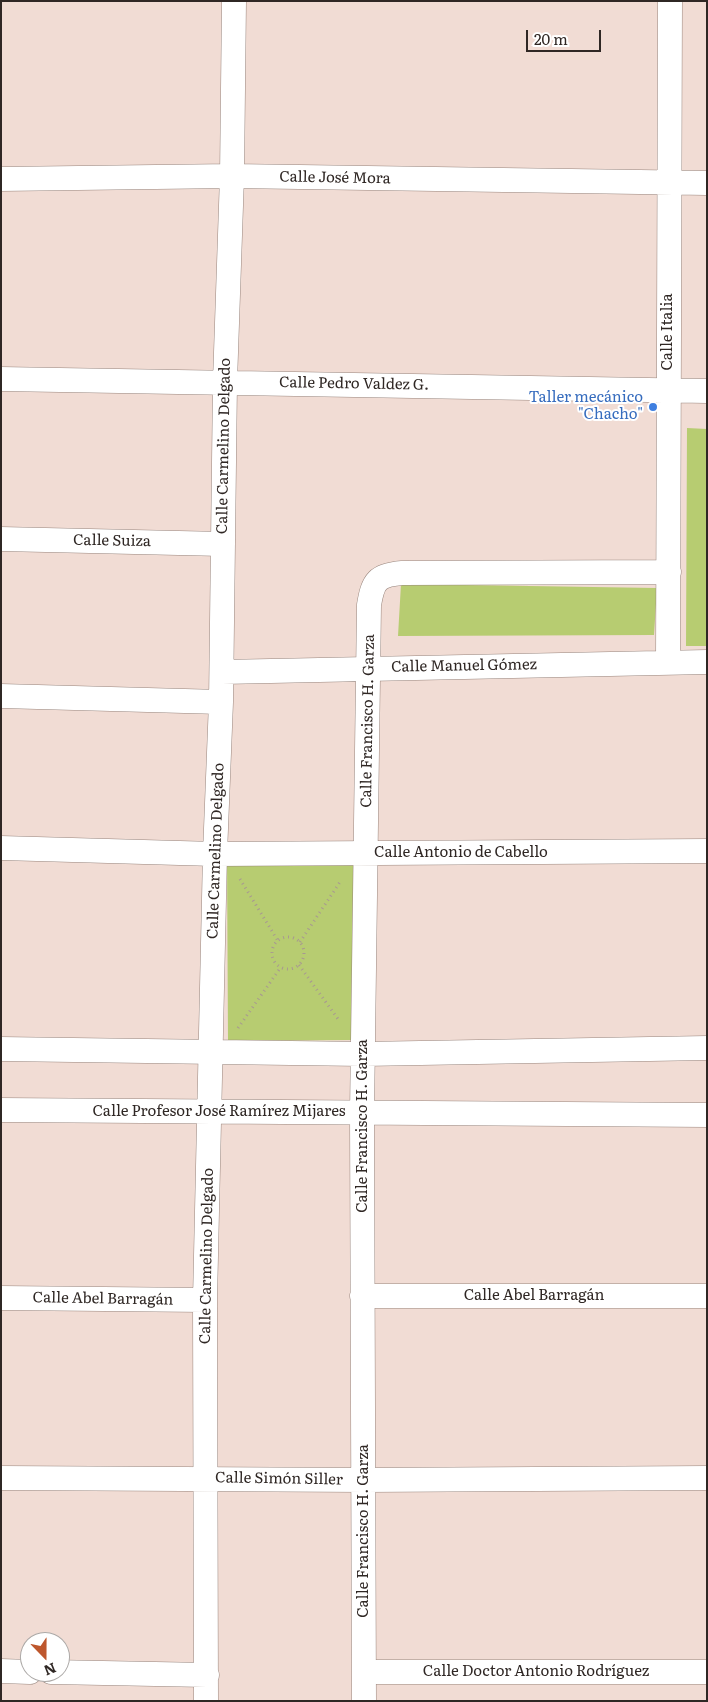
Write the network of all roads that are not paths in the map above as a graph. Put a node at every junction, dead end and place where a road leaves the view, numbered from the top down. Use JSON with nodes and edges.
{"nodes":[{"id":1,"x":234,"y":1,"type":"edge"},
{"id":2,"x":670,"y":1,"type":"edge"},
{"id":3,"x":232,"y":176,"type":"junction"},
{"id":4,"x":1,"y":179,"type":"edge"},
{"id":5,"x":669,"y":182,"type":"junction"},
{"id":6,"x":707,"y":183,"type":"edge"},
{"id":7,"x":1,"y":379,"type":"edge"},
{"id":8,"x":225,"y":382,"type":"junction"},
{"id":9,"x":668,"y":390,"type":"junction"},
{"id":10,"x":707,"y":391,"type":"edge"},
{"id":11,"x":1,"y":539,"type":"edge"},
{"id":12,"x":223,"y":544,"type":"junction"},
{"id":13,"x":669,"y":572,"type":"junction"},
{"id":14,"x":668,"y":662,"type":"junction"},
{"id":15,"x":707,"y":662,"type":"edge"},
{"id":16,"x":368,"y":669,"type":"junction"},
{"id":17,"x":222,"y":672,"type":"junction"},
{"id":18,"x":1,"y":696,"type":"edge"},
{"id":19,"x":221,"y":702,"type":"junction"},
{"id":20,"x":1,"y":848,"type":"edge"},
{"id":21,"x":707,"y":851,"type":"edge"},
{"id":22,"x":366,"y":853,"type":"junction"},
{"id":23,"x":215,"y":854,"type":"junction"},
{"id":24,"x":707,"y":1048,"type":"edge"},
{"id":25,"x":1,"y":1049,"type":"edge"},
{"id":26,"x":210,"y":1053,"type":"junction"},
{"id":27,"x":363,"y":1054,"type":"junction"},
{"id":28,"x":1,"y":1110,"type":"edge"},
{"id":29,"x":209,"y":1113,"type":"junction"},
{"id":30,"x":362,"y":1113,"type":"junction"},
{"id":31,"x":707,"y":1115,"type":"edge"},
{"id":32,"x":362,"y":1296,"type":"junction"},
{"id":33,"x":707,"y":1296,"type":"edge"},
{"id":34,"x":1,"y":1298,"type":"edge"},
{"id":35,"x":205,"y":1300,"type":"junction"},
{"id":36,"x":1,"y":1478,"type":"edge"},
{"id":37,"x":205,"y":1478,"type":"junction"},
{"id":38,"x":707,"y":1478,"type":"edge"},
{"id":39,"x":365,"y":1480,"type":"junction"},
{"id":40,"x":1,"y":1671,"type":"edge"},
{"id":41,"x":20,"y":1672,"type":"edge"},
{"id":42,"x":70,"y":1672,"type":"edge"},
{"id":43,"x":364,"y":1672,"type":"junction"},
{"id":44,"x":707,"y":1672,"type":"edge"},
{"id":45,"x":206,"y":1675,"type":"junction"},
{"id":46,"x":206,"y":1701,"type":"edge"},
{"id":47,"x":364,"y":1701,"type":"edge"}],
"edges":[{"from":1,"to":3,"type":"street","name":"Calle Carmelino Delgado"},
{"from":2,"to":5,"type":"street","name":"Calle Italia"},
{"from":3,"to":4,"type":"street","name":"Calle José Mora"},
{"from":3,"to":5,"type":"street","name":"Calle José Mora"},
{"from":3,"to":8,"type":"street","name":"Calle Carmelino Delgado"},
{"from":5,"to":6,"type":"street","name":"Calle José Mora"},
{"from":5,"to":9,"type":"street","name":"Calle Italia"},
{"from":7,"to":8,"type":"street","name":"Calle Pedro Valdez G."},
{"from":8,"to":9,"type":"street","name":"Calle Pedro Valdez G."},
{"from":8,"to":12,"type":"street","name":"Calle Carmelino Delgado"},
{"from":9,"to":10,"type":"street","name":"Calle Pedro Valdez G."},
{"from":9,"to":13,"type":"street","name":"Calle Italia"},
{"from":11,"to":12,"type":"street","name":"Calle Suiza"},
{"from":12,"to":17,"type":"street","name":"Calle Carmelino Delgado"},
{"from":13,"to":14,"type":"street","name":"Calle Italia"},
{"from":13,"to":16,"type":"street","name":"Calle Francisco H. Garza"},
{"from":14,"to":15,"type":"street","name":"Calle Manuel Gómez"},
{"from":14,"to":16,"type":"street","name":"Calle Manuel Gómez"},
{"from":16,"to":17,"type":"street","name":"Calle Manuel Gómez"},
{"from":16,"to":22,"type":"street","name":"Calle Francisco H. Garza"},
{"from":17,"to":19,"type":"street","name":"Calle Carmelino Delgado"},
{"from":18,"to":19,"type":"street"},
{"from":19,"to":23,"type":"street","name":"Calle Carmelino Delgado"},
{"from":20,"to":23,"type":"street","name":"Calle Antonio de Cabello"},
{"from":21,"to":22,"type":"street","name":"Calle Antonio de Cabello"},
{"from":22,"to":23,"type":"street","name":"Calle Antonio de Cabello"},
{"from":22,"to":27,"type":"street","name":"Calle Francisco H. Garza"},
{"from":23,"to":26,"type":"street","name":"Calle Carmelino Delgado"},
{"from":24,"to":27,"type":"street"},
{"from":25,"to":26,"type":"street"},
{"from":26,"to":27,"type":"street"},
{"from":26,"to":29,"type":"street","name":"Calle Carmelino Delgado"},
{"from":27,"to":30,"type":"street","name":"Calle Francisco H. Garza"},
{"from":28,"to":29,"type":"street","name":"Calle Profesor José Ramírez Mijares"},
{"from":29,"to":30,"type":"street","name":"Calle Profesor José Ramírez Mijares"},
{"from":29,"to":35,"type":"street","name":"Calle Carmelino Delgado"},
{"from":30,"to":31,"type":"street","name":"Calle Profesor José Ramírez Mijares"},
{"from":30,"to":32,"type":"street","name":"Calle Francisco H. Garza"},
{"from":32,"to":33,"type":"street","name":"Calle Abel Barragán"},
{"from":32,"to":39,"type":"street","name":"Calle Francisco H. Garza"},
{"from":34,"to":35,"type":"street","name":"Calle Abel Barragán"},
{"from":35,"to":37,"type":"street","name":"Calle Carmelino Delgado"},
{"from":36,"to":37,"type":"street","name":"Calle Simón Siller"},
{"from":37,"to":39,"type":"street","name":"Calle Simón Siller"},
{"from":37,"to":45,"type":"street","name":"Calle Carmelino Delgado"},
{"from":38,"to":39,"type":"street","name":"Calle Simón Siller"},
{"from":39,"to":43,"type":"street","name":"Calle Francisco H. Garza"},
{"from":40,"to":41,"type":"street"},
{"from":42,"to":45,"type":"street"},
{"from":43,"to":44,"type":"street","name":"Calle Doctor Antonio Rodríguez"},
{"from":43,"to":47,"type":"street","name":"Calle Francisco H. Garza"},
{"from":45,"to":46,"type":"street","name":"Calle Carmelino Delgado"}]}
